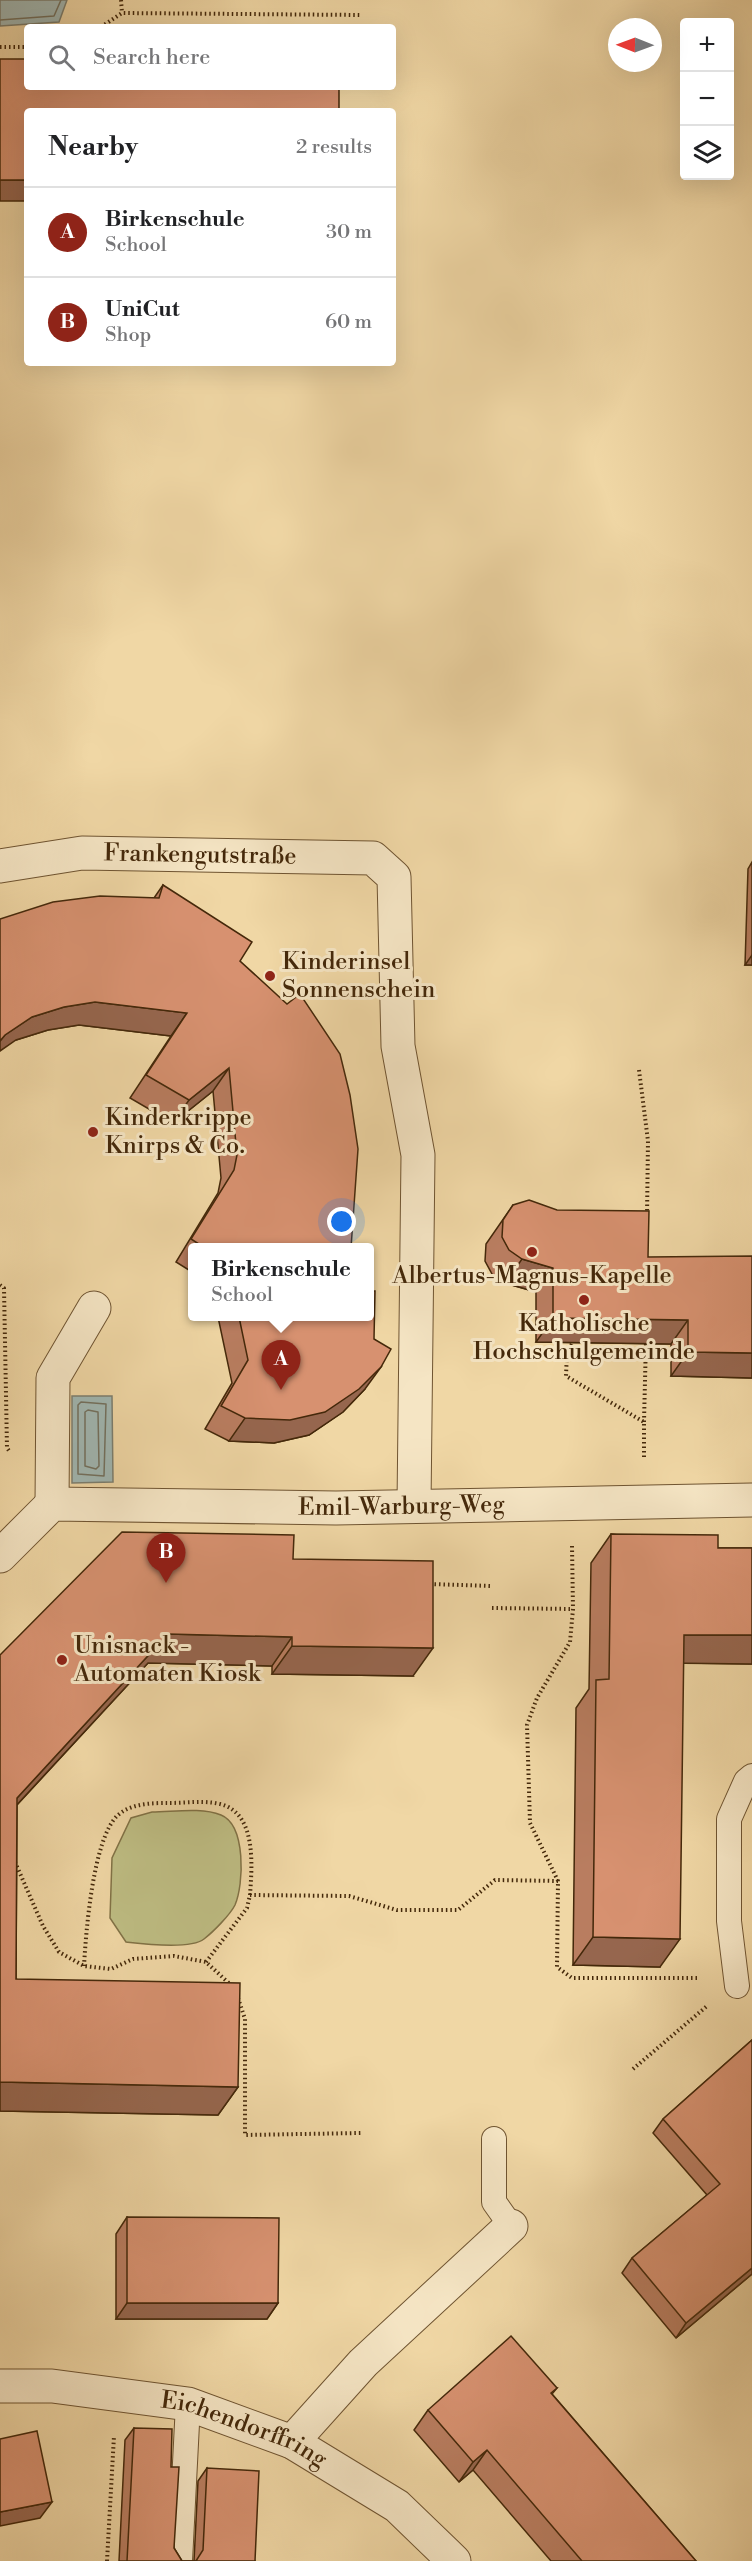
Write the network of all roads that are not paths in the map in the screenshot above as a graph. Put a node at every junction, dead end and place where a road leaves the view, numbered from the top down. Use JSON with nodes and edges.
{"nodes":[{"id":1,"x":0,"y":866,"type":"edge"},
{"id":2,"x":94,"y":1308,"type":"dead end"},
{"id":3,"x":752,"y":1500,"type":"edge"},
{"id":4,"x":52,"y":1504,"type":"junction"},
{"id":5,"x":414,"y":1505,"type":"junction"},
{"id":6,"x":0,"y":1556,"type":"edge"},
{"id":7,"x":752,"y":1776,"type":"edge"},
{"id":8,"x":737,"y":1986,"type":"road end"},
{"id":9,"x":494,"y":2139,"type":"dead end"},
{"id":10,"x":511,"y":2226,"type":"joint"},
{"id":11,"x":0,"y":2386,"type":"edge"},
{"id":12,"x":188,"y":2404,"type":"junction"},
{"id":13,"x":292,"y":2442,"type":"junction"},
{"id":14,"x":180,"y":2561,"type":"edge"},
{"id":15,"x":454,"y":2561,"type":"edge"}],
"edges":[{"from":1,"to":5,"type":"street","name":"Frankengutstraße"},
{"from":2,"to":4,"type":"street"},
{"from":3,"to":5,"type":"street","name":"Emil-Warburg-Weg"},
{"from":4,"to":5,"type":"street","name":"Emil-Warburg-Weg"},
{"from":4,"to":6,"type":"street"},
{"from":7,"to":8,"type":"lane"},
{"from":9,"to":10,"type":"lane"},
{"from":10,"to":13,"type":"street"},
{"from":11,"to":12,"type":"street","name":"Eichendorffring"},
{"from":12,"to":13,"type":"street","name":"Eichendorffring"},
{"from":12,"to":14,"type":"lane"},
{"from":13,"to":15,"type":"street","name":"Eichendorffring"}]}
